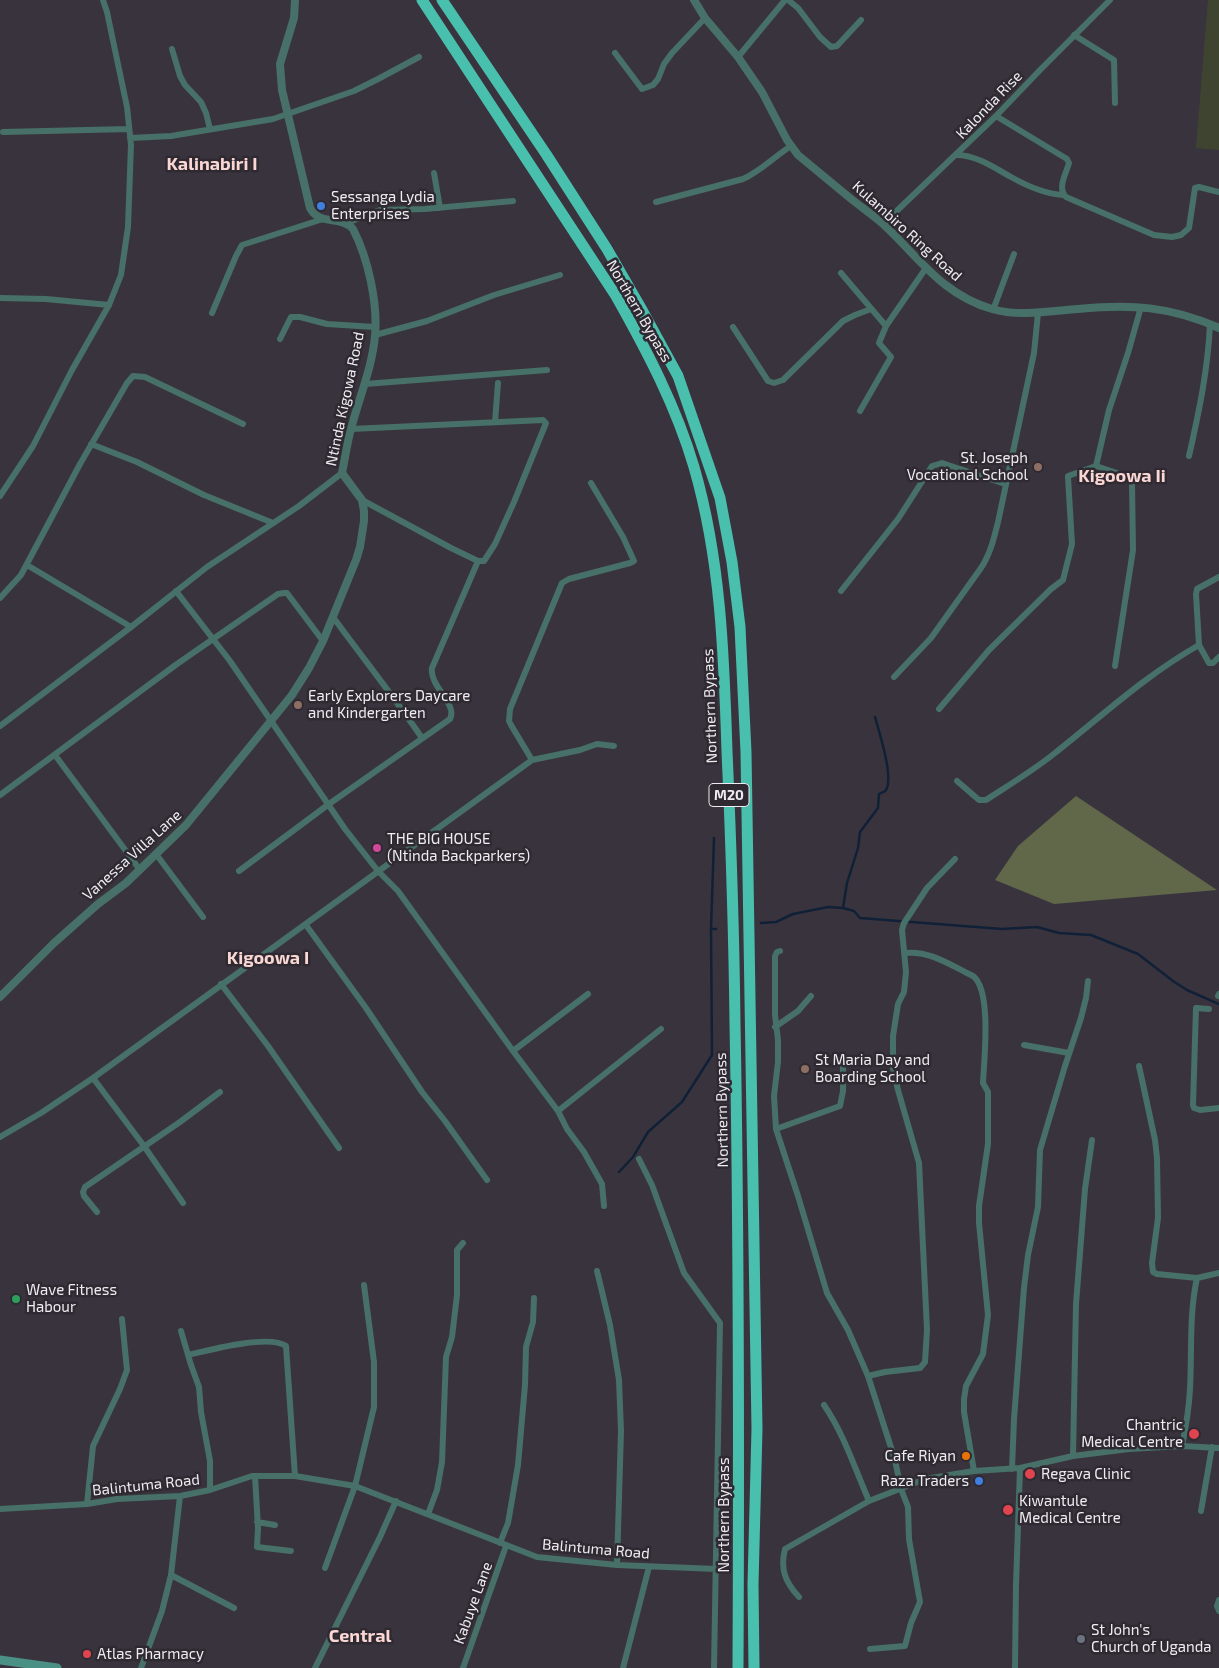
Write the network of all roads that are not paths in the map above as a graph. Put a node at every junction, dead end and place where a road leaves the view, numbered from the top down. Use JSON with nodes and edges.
{"nodes":[{"id":1,"x":103,"y":0,"type":"edge"},
{"id":2,"x":294,"y":0,"type":"edge"},
{"id":3,"x":422,"y":0,"type":"edge"},
{"id":4,"x":442,"y":0,"type":"edge"},
{"id":5,"x":694,"y":0,"type":"edge"},
{"id":6,"x":787,"y":0,"type":"edge"},
{"id":7,"x":1110,"y":0,"type":"edge"},
{"id":8,"x":705,"y":18,"type":"junction"},
{"id":9,"x":861,"y":20,"type":"dead end"},
{"id":10,"x":1074,"y":35,"type":"junction"},
{"id":11,"x":172,"y":49,"type":"dead end"},
{"id":12,"x":615,"y":53,"type":"dead end"},
{"id":13,"x":419,"y":57,"type":"dead end"},
{"id":14,"x":738,"y":57,"type":"junction"},
{"id":15,"x":1115,"y":103,"type":"dead end"},
{"id":16,"x":287,"y":114,"type":"junction"},
{"id":17,"x":996,"y":116,"type":"junction"},
{"id":18,"x":130,"y":129,"type":"junction"},
{"id":19,"x":210,"y":129,"type":"junction"},
{"id":20,"x":3,"y":132,"type":"dead end"},
{"id":21,"x":130,"y":138,"type":"junction"},
{"id":22,"x":791,"y":146,"type":"junction"},
{"id":23,"x":957,"y":155,"type":"junction"},
{"id":24,"x":434,"y":173,"type":"dead end"},
{"id":25,"x":1219,"y":192,"type":"edge"},
{"id":26,"x":1063,"y":195,"type":"junction"},
{"id":27,"x":513,"y":201,"type":"dead end"},
{"id":28,"x":656,"y":202,"type":"dead end"},
{"id":29,"x":440,"y":208,"type":"junction"},
{"id":30,"x":323,"y":219,"type":"junction"},
{"id":31,"x":347,"y":223,"type":"junction"},
{"id":32,"x":883,"y":224,"type":"junction"},
{"id":33,"x":1014,"y":254,"type":"dead end"},
{"id":34,"x":926,"y":268,"type":"junction"},
{"id":35,"x":841,"y":273,"type":"dead end"},
{"id":36,"x":560,"y":275,"type":"dead end"},
{"id":37,"x":0,"y":298,"type":"edge"},
{"id":38,"x":109,"y":305,"type":"junction"},
{"id":39,"x":1141,"y":307,"type":"junction"},
{"id":40,"x":871,"y":309,"type":"junction"},
{"id":41,"x":993,"y":310,"type":"junction"},
{"id":42,"x":212,"y":313,"type":"dead end"},
{"id":43,"x":1038,"y":313,"type":"junction"},
{"id":44,"x":1210,"y":324,"type":"junction"},
{"id":45,"x":886,"y":326,"type":"junction"},
{"id":46,"x":375,"y":327,"type":"junction"},
{"id":47,"x":733,"y":327,"type":"dead end"},
{"id":48,"x":1219,"y":328,"type":"edge"},
{"id":49,"x":375,"y":336,"type":"junction"},
{"id":50,"x":280,"y":338,"type":"dead end"},
{"id":51,"x":547,"y":370,"type":"dead end"},
{"id":52,"x":498,"y":383,"type":"dead end"},
{"id":53,"x":365,"y":384,"type":"junction"},
{"id":54,"x":860,"y":411,"type":"dead end"},
{"id":55,"x":494,"y":422,"type":"junction"},
{"id":56,"x":243,"y":424,"type":"dead end"},
{"id":57,"x":351,"y":429,"type":"junction"},
{"id":58,"x":91,"y":444,"type":"junction"},
{"id":59,"x":1189,"y":456,"type":"dead end"},
{"id":60,"x":1096,"y":466,"type":"junction"},
{"id":61,"x":342,"y":474,"type":"junction"},
{"id":62,"x":591,"y":483,"type":"dead end"},
{"id":63,"x":1005,"y":484,"type":"junction"},
{"id":64,"x":0,"y":496,"type":"edge"},
{"id":65,"x":362,"y":500,"type":"junction"},
{"id":66,"x":273,"y":523,"type":"junction"},
{"id":67,"x":478,"y":561,"type":"junction"},
{"id":68,"x":27,"y":565,"type":"junction"},
{"id":69,"x":1219,"y":577,"type":"edge"},
{"id":70,"x":176,"y":590,"type":"junction"},
{"id":71,"x":841,"y":591,"type":"dead end"},
{"id":72,"x":0,"y":598,"type":"edge"},
{"id":73,"x":333,"y":617,"type":"junction"},
{"id":74,"x":131,"y":627,"type":"junction"},
{"id":75,"x":214,"y":640,"type":"junction"},
{"id":76,"x":323,"y":641,"type":"junction"},
{"id":77,"x":1198,"y":645,"type":"junction"},
{"id":78,"x":1219,"y":657,"type":"edge"},
{"id":79,"x":1115,"y":666,"type":"dead end"},
{"id":80,"x":894,"y":677,"type":"dead end"},
{"id":81,"x":939,"y":709,"type":"dead end"},
{"id":82,"x":271,"y":722,"type":"junction"},
{"id":83,"x":0,"y":726,"type":"edge"},
{"id":84,"x":422,"y":738,"type":"junction"},
{"id":85,"x":614,"y":746,"type":"dead end"},
{"id":86,"x":55,"y":755,"type":"junction"},
{"id":87,"x":532,"y":760,"type":"junction"},
{"id":88,"x":957,"y":781,"type":"dead end"},
{"id":89,"x":0,"y":795,"type":"edge"},
{"id":90,"x":328,"y":804,"type":"junction"},
{"id":91,"x":156,"y":854,"type":"junction"},
{"id":92,"x":955,"y":859,"type":"dead end"},
{"id":93,"x":140,"y":870,"type":"junction"},
{"id":94,"x":378,"y":871,"type":"junction"},
{"id":95,"x":239,"y":872,"type":"dead end"},
{"id":96,"x":203,"y":917,"type":"dead end"},
{"id":97,"x":306,"y":925,"type":"junction"},
{"id":98,"x":780,"y":951,"type":"dead end"},
{"id":99,"x":905,"y":953,"type":"junction"},
{"id":100,"x":1088,"y":981,"type":"dead end"},
{"id":101,"x":221,"y":984,"type":"junction"},
{"id":102,"x":588,"y":994,"type":"dead end"},
{"id":103,"x":811,"y":996,"type":"dead end"},
{"id":104,"x":0,"y":997,"type":"edge"},
{"id":105,"x":1208,"y":1009,"type":"dead end"},
{"id":106,"x":776,"y":1027,"type":"junction"},
{"id":107,"x":661,"y":1029,"type":"dead end"},
{"id":108,"x":1024,"y":1045,"type":"dead end"},
{"id":109,"x":513,"y":1051,"type":"junction"},
{"id":110,"x":1070,"y":1052,"type":"junction"},
{"id":111,"x":843,"y":1066,"type":"dead end"},
{"id":112,"x":1139,"y":1066,"type":"dead end"},
{"id":113,"x":93,"y":1078,"type":"junction"},
{"id":114,"x":220,"y":1092,"type":"dead end"},
{"id":115,"x":1219,"y":1108,"type":"edge"},
{"id":116,"x":558,"y":1111,"type":"junction"},
{"id":117,"x":776,"y":1129,"type":"junction"},
{"id":118,"x":0,"y":1137,"type":"edge"},
{"id":119,"x":1092,"y":1140,"type":"dead end"},
{"id":120,"x":144,"y":1146,"type":"junction"},
{"id":121,"x":338,"y":1148,"type":"dead end"},
{"id":122,"x":639,"y":1159,"type":"dead end"},
{"id":123,"x":487,"y":1180,"type":"dead end"},
{"id":124,"x":183,"y":1204,"type":"dead end"},
{"id":125,"x":604,"y":1206,"type":"dead end"},
{"id":126,"x":97,"y":1212,"type":"dead end"},
{"id":127,"x":462,"y":1243,"type":"dead end"},
{"id":128,"x":597,"y":1271,"type":"dead end"},
{"id":129,"x":1219,"y":1273,"type":"edge"},
{"id":130,"x":1197,"y":1278,"type":"junction"},
{"id":131,"x":364,"y":1285,"type":"dead end"},
{"id":132,"x":534,"y":1298,"type":"dead end"},
{"id":133,"x":122,"y":1319,"type":"dead end"},
{"id":134,"x":181,"y":1331,"type":"dead end"},
{"id":135,"x":188,"y":1354,"type":"junction"},
{"id":136,"x":868,"y":1376,"type":"junction"},
{"id":137,"x":824,"y":1404,"type":"dead end"},
{"id":138,"x":1182,"y":1446,"type":"junction"},
{"id":139,"x":1215,"y":1448,"type":"edge"},
{"id":140,"x":1074,"y":1456,"type":"junction"},
{"id":141,"x":1020,"y":1468,"type":"junction"},
{"id":142,"x":1012,"y":1470,"type":"junction"},
{"id":143,"x":974,"y":1471,"type":"junction"},
{"id":144,"x":255,"y":1476,"type":"junction"},
{"id":145,"x":295,"y":1476,"type":"junction"},
{"id":146,"x":355,"y":1486,"type":"junction"},
{"id":147,"x":901,"y":1489,"type":"junction"},
{"id":148,"x":210,"y":1490,"type":"junction"},
{"id":149,"x":180,"y":1496,"type":"junction"},
{"id":150,"x":396,"y":1501,"type":"junction"},
{"id":151,"x":869,"y":1501,"type":"junction"},
{"id":152,"x":87,"y":1504,"type":"junction"},
{"id":153,"x":0,"y":1509,"type":"edge"},
{"id":154,"x":1200,"y":1511,"type":"dead end"},
{"id":155,"x":428,"y":1514,"type":"junction"},
{"id":156,"x":257,"y":1522,"type":"junction"},
{"id":157,"x":275,"y":1525,"type":"dead end"},
{"id":158,"x":503,"y":1544,"type":"junction"},
{"id":159,"x":291,"y":1551,"type":"dead end"},
{"id":160,"x":617,"y":1565,"type":"junction"},
{"id":161,"x":649,"y":1567,"type":"junction"},
{"id":162,"x":324,"y":1568,"type":"dead end"},
{"id":163,"x":717,"y":1569,"type":"junction"},
{"id":164,"x":171,"y":1575,"type":"junction"},
{"id":165,"x":799,"y":1596,"type":"dead end"},
{"id":166,"x":1219,"y":1600,"type":"edge"},
{"id":167,"x":234,"y":1608,"type":"dead end"},
{"id":168,"x":1219,"y":1611,"type":"edge"},
{"id":169,"x":870,"y":1650,"type":"dead end"},
{"id":170,"x":0,"y":1660,"type":"edge"},
{"id":171,"x":57,"y":1668,"type":"edge"},
{"id":172,"x":141,"y":1668,"type":"edge"},
{"id":173,"x":315,"y":1668,"type":"edge"},
{"id":174,"x":463,"y":1668,"type":"edge"},
{"id":175,"x":623,"y":1668,"type":"edge"},
{"id":176,"x":714,"y":1668,"type":"edge"},
{"id":177,"x":738,"y":1668,"type":"edge"},
{"id":178,"x":754,"y":1668,"type":"edge"},
{"id":179,"x":1015,"y":1668,"type":"edge"}],
"edges":[{"from":1,"to":18,"type":"street"},
{"from":2,"to":16,"type":"street"},
{"from":3,"to":177,"type":"highway","name":"Northern Bypass","number":"M20"},
{"from":4,"to":178,"type":"highway","name":"Northern Bypass","number":"M20"},
{"from":5,"to":8,"type":"street","name":"Kulambiro Ring Road"},
{"from":6,"to":9,"type":"street"},
{"from":6,"to":14,"type":"street"},
{"from":7,"to":10,"type":"street","name":"Kalonda Rise"},
{"from":8,"to":12,"type":"street"},
{"from":8,"to":14,"type":"street","name":"Kulambiro Ring Road"},
{"from":10,"to":15,"type":"street"},
{"from":10,"to":17,"type":"street","name":"Kalonda Rise"},
{"from":11,"to":19,"type":"street"},
{"from":13,"to":16,"type":"street"},
{"from":14,"to":22,"type":"street","name":"Kulambiro Ring Road"},
{"from":16,"to":19,"type":"street"},
{"from":16,"to":30,"type":"street"},
{"from":17,"to":23,"type":"street","name":"Kalonda Rise"},
{"from":17,"to":26,"type":"street"},
{"from":18,"to":20,"type":"street"},
{"from":18,"to":21,"type":"street"},
{"from":19,"to":21,"type":"street"},
{"from":21,"to":38,"type":"street"},
{"from":22,"to":28,"type":"street"},
{"from":22,"to":32,"type":"street","name":"Kulambiro Ring Road"},
{"from":23,"to":26,"type":"street"},
{"from":23,"to":32,"type":"street","name":"Kalonda Rise"},
{"from":24,"to":29,"type":"street"},
{"from":25,"to":26,"type":"street"},
{"from":27,"to":29,"type":"street"},
{"from":29,"to":31,"type":"street"},
{"from":30,"to":31,"type":"street"},
{"from":30,"to":42,"type":"street"},
{"from":31,"to":46,"type":"street","name":"Ntinda Kigowa Road"},
{"from":32,"to":34,"type":"street","name":"Kulambiro Ring Road"},
{"from":33,"to":41,"type":"street"},
{"from":34,"to":41,"type":"street","name":"Kulambiro Ring Road"},
{"from":34,"to":45,"type":"street"},
{"from":35,"to":40,"type":"street"},
{"from":36,"to":49,"type":"street"},
{"from":37,"to":38,"type":"street"},
{"from":38,"to":64,"type":"street"},
{"from":39,"to":43,"type":"street","name":"Kulambiro Ring Road"},
{"from":39,"to":44,"type":"street","name":"Kulambiro Ring Road"},
{"from":39,"to":60,"type":"street"},
{"from":40,"to":45,"type":"street"},
{"from":40,"to":47,"type":"street"},
{"from":41,"to":43,"type":"street","name":"Kulambiro Ring Road"},
{"from":43,"to":63,"type":"street"},
{"from":44,"to":48,"type":"street","name":"Kulambiro Ring Road"},
{"from":44,"to":59,"type":"street"},
{"from":45,"to":54,"type":"street"},
{"from":46,"to":49,"type":"street","name":"Ntinda Kigowa Road"},
{"from":46,"to":50,"type":"street"},
{"from":49,"to":53,"type":"street","name":"Ntinda Kigowa Road"},
{"from":51,"to":53,"type":"street"},
{"from":52,"to":55,"type":"street"},
{"from":53,"to":57,"type":"street","name":"Ntinda Kigowa Road"},
{"from":55,"to":57,"type":"street"},
{"from":55,"to":67,"type":"street"},
{"from":56,"to":58,"type":"street"},
{"from":57,"to":61,"type":"street","name":"Ntinda Kigowa Road"},
{"from":58,"to":66,"type":"street"},
{"from":58,"to":68,"type":"street"},
{"from":60,"to":79,"type":"street"},
{"from":60,"to":81,"type":"street"},
{"from":61,"to":65,"type":"street","name":"Ntinda Kigowa Road"},
{"from":61,"to":66,"type":"street"},
{"from":62,"to":87,"type":"street"},
{"from":63,"to":71,"type":"street"},
{"from":63,"to":80,"type":"street"},
{"from":65,"to":67,"type":"street"},
{"from":65,"to":73,"type":"street"},
{"from":66,"to":70,"type":"street"},
{"from":67,"to":84,"type":"street"},
{"from":68,"to":72,"type":"street"},
{"from":68,"to":74,"type":"street"},
{"from":69,"to":77,"type":"street"},
{"from":70,"to":74,"type":"street"},
{"from":70,"to":75,"type":"street"},
{"from":73,"to":76,"type":"street"},
{"from":73,"to":84,"type":"street"},
{"from":74,"to":83,"type":"street"},
{"from":75,"to":76,"type":"street"},
{"from":75,"to":82,"type":"street"},
{"from":75,"to":86,"type":"street"},
{"from":76,"to":82,"type":"street"},
{"from":77,"to":78,"type":"street"},
{"from":77,"to":88,"type":"street"},
{"from":82,"to":90,"type":"street"},
{"from":82,"to":91,"type":"street","name":"Vanessa Villa Lane"},
{"from":84,"to":90,"type":"street"},
{"from":85,"to":87,"type":"street"},
{"from":86,"to":89,"type":"street"},
{"from":86,"to":93,"type":"street"},
{"from":87,"to":94,"type":"street"},
{"from":90,"to":94,"type":"street"},
{"from":90,"to":95,"type":"street"},
{"from":91,"to":93,"type":"street","name":"Vanessa Villa Lane"},
{"from":91,"to":96,"type":"street"},
{"from":92,"to":99,"type":"street"},
{"from":93,"to":104,"type":"street","name":"Vanessa Villa Lane"},
{"from":94,"to":97,"type":"street"},
{"from":94,"to":109,"type":"street"},
{"from":97,"to":101,"type":"street"},
{"from":97,"to":123,"type":"street"},
{"from":98,"to":106,"type":"street"},
{"from":99,"to":136,"type":"street"},
{"from":99,"to":143,"type":"street"},
{"from":100,"to":110,"type":"street"},
{"from":101,"to":113,"type":"street"},
{"from":101,"to":121,"type":"street"},
{"from":102,"to":109,"type":"street"},
{"from":103,"to":106,"type":"street"},
{"from":105,"to":115,"type":"street"},
{"from":106,"to":117,"type":"street"},
{"from":107,"to":116,"type":"street"},
{"from":108,"to":110,"type":"street"},
{"from":109,"to":116,"type":"street"},
{"from":110,"to":142,"type":"street"},
{"from":111,"to":117,"type":"street"},
{"from":112,"to":130,"type":"street"},
{"from":113,"to":118,"type":"street"},
{"from":113,"to":120,"type":"street"},
{"from":114,"to":120,"type":"street"},
{"from":116,"to":125,"type":"street"},
{"from":117,"to":136,"type":"street"},
{"from":119,"to":140,"type":"street"},
{"from":120,"to":124,"type":"street"},
{"from":120,"to":126,"type":"street"},
{"from":122,"to":163,"type":"street"},
{"from":127,"to":155,"type":"street"},
{"from":128,"to":160,"type":"street"},
{"from":129,"to":130,"type":"street"},
{"from":130,"to":138,"type":"street"},
{"from":131,"to":146,"type":"street"},
{"from":132,"to":158,"type":"street","name":"Kabuye Lane"},
{"from":133,"to":152,"type":"street"},
{"from":134,"to":135,"type":"street"},
{"from":135,"to":145,"type":"street"},
{"from":135,"to":148,"type":"street"},
{"from":136,"to":147,"type":"street"},
{"from":137,"to":151,"type":"street"},
{"from":138,"to":139,"type":"street"},
{"from":138,"to":140,"type":"street"},
{"from":139,"to":154,"type":"street"},
{"from":140,"to":141,"type":"street"},
{"from":141,"to":142,"type":"street"},
{"from":141,"to":179,"type":"street"},
{"from":142,"to":143,"type":"street"},
{"from":143,"to":147,"type":"street"},
{"from":144,"to":145,"type":"street","name":"Balintuma Road"},
{"from":144,"to":148,"type":"street","name":"Balintuma Road"},
{"from":144,"to":156,"type":"street"},
{"from":145,"to":146,"type":"street","name":"Balintuma Road"},
{"from":146,"to":150,"type":"street","name":"Balintuma Road"},
{"from":146,"to":162,"type":"street"},
{"from":147,"to":151,"type":"street"},
{"from":147,"to":169,"type":"street"},
{"from":148,"to":149,"type":"street","name":"Balintuma Road"},
{"from":149,"to":152,"type":"street","name":"Balintuma Road"},
{"from":149,"to":164,"type":"street"},
{"from":150,"to":155,"type":"street","name":"Balintuma Road"},
{"from":150,"to":173,"type":"street"},
{"from":151,"to":165,"type":"street"},
{"from":152,"to":153,"type":"street","name":"Balintuma Road"},
{"from":155,"to":158,"type":"street","name":"Balintuma Road"},
{"from":156,"to":157,"type":"street"},
{"from":156,"to":159,"type":"street"},
{"from":158,"to":160,"type":"street","name":"Balintuma Road"},
{"from":158,"to":174,"type":"street","name":"Kabuye Lane"},
{"from":160,"to":161,"type":"street","name":"Balintuma Road"},
{"from":161,"to":163,"type":"street","name":"Balintuma Road"},
{"from":161,"to":175,"type":"street"},
{"from":163,"to":176,"type":"street"},
{"from":164,"to":167,"type":"street"},
{"from":164,"to":172,"type":"street"},
{"from":166,"to":168,"type":"street"},
{"from":170,"to":171,"type":"main road"}]}
